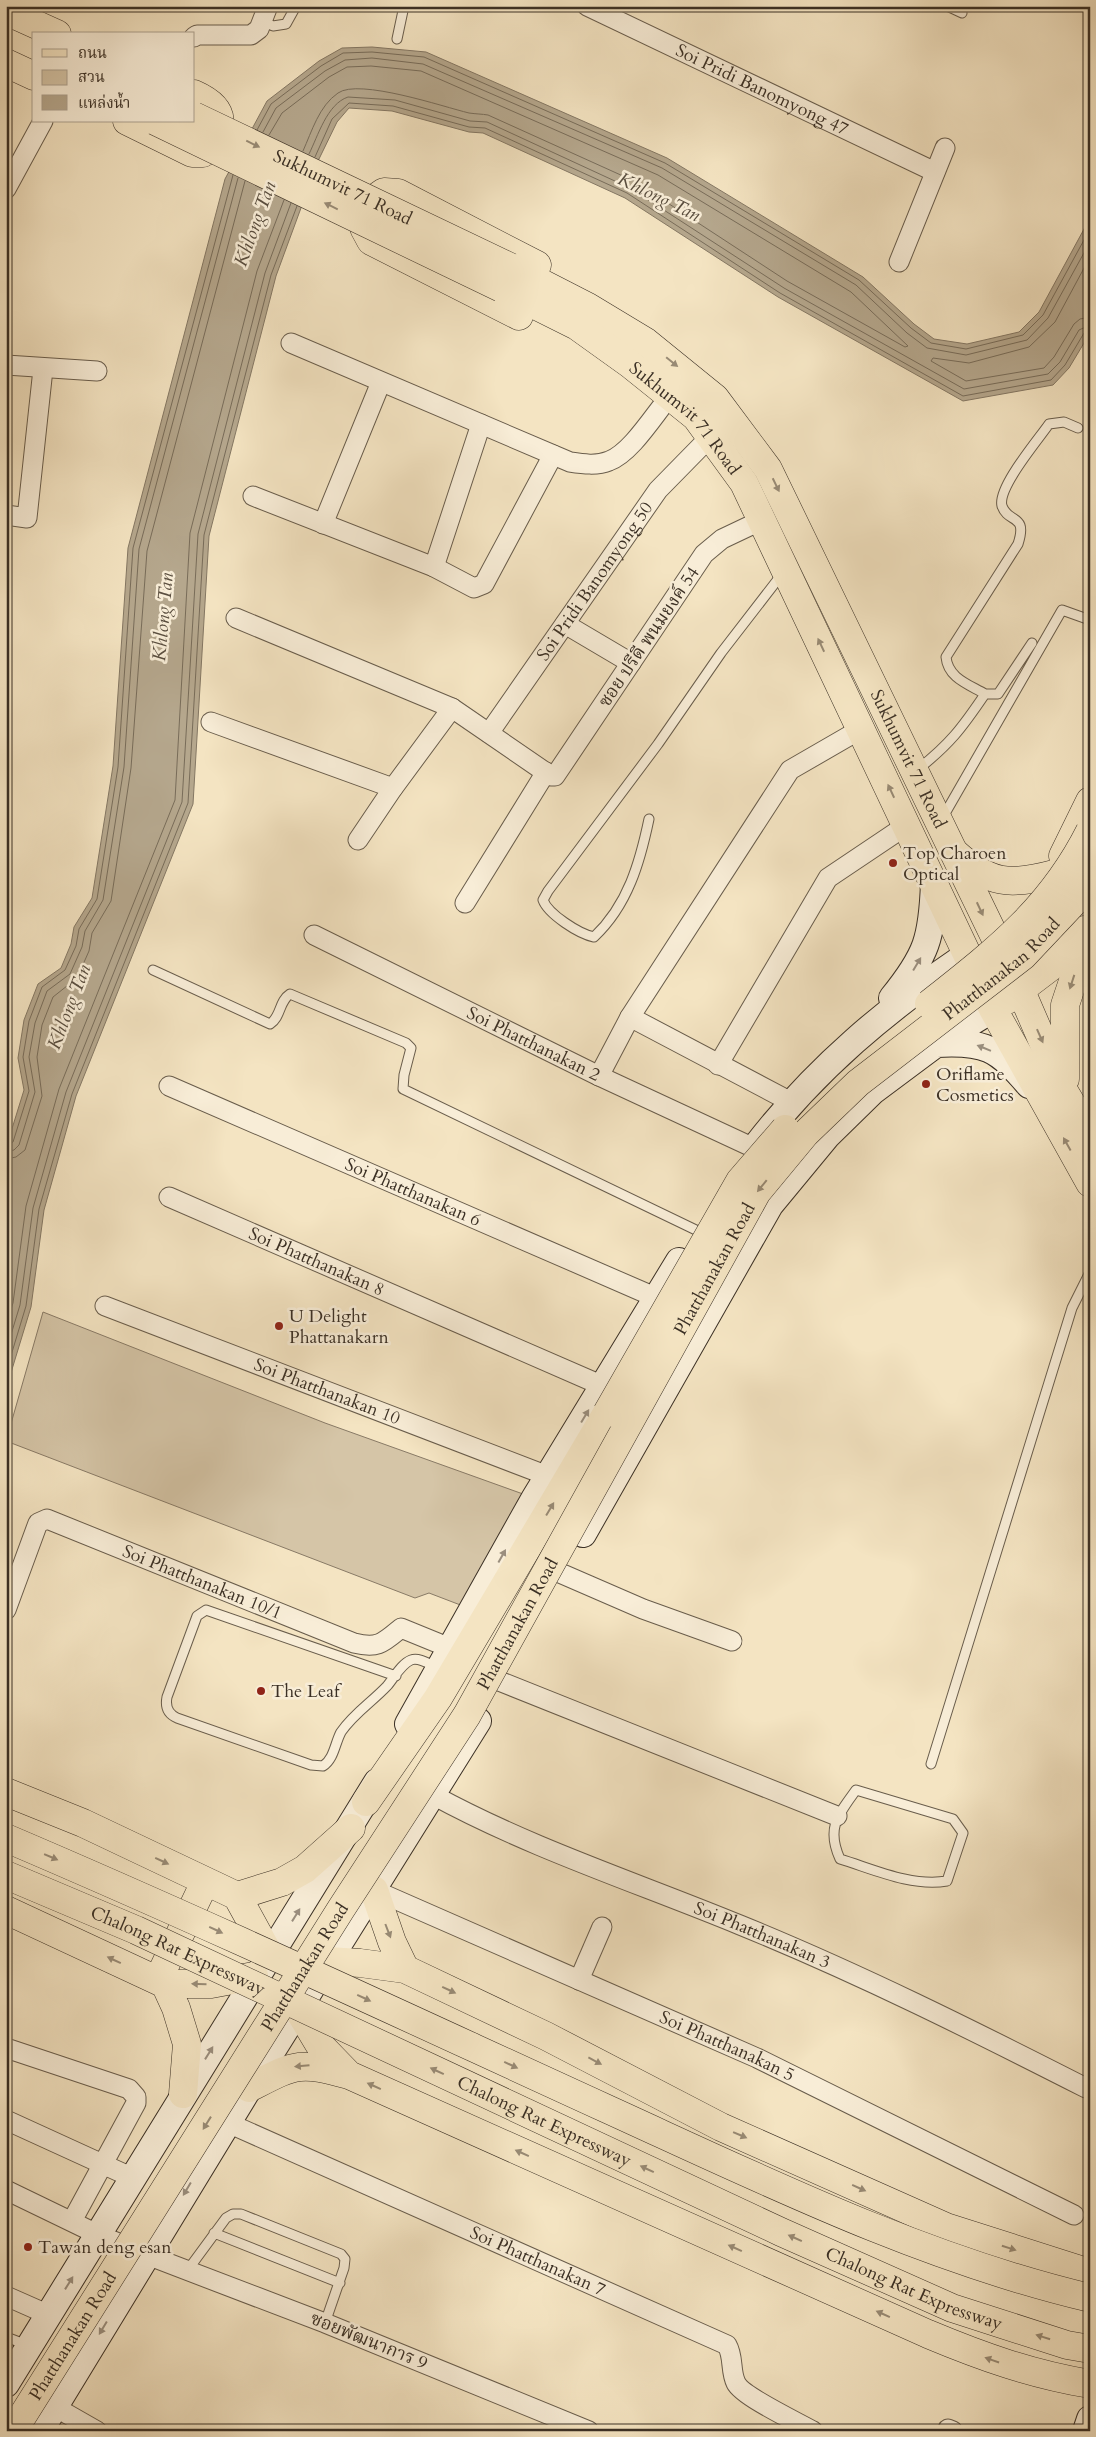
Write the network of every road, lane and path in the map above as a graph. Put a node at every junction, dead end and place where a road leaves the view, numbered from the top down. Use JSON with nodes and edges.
{"nodes":[{"id":1,"x":296,"y":6,"type":"edge"},
{"id":2,"x":404,"y":6,"type":"edge"},
{"id":3,"x":588,"y":6,"type":"edge"},
{"id":4,"x":947,"y":6,"type":"edge"},
{"id":5,"x":962,"y":13,"type":"dead end"},
{"id":6,"x":265,"y":14,"type":"edge"},
{"id":7,"x":7,"y":29,"type":"edge"},
{"id":8,"x":37,"y":32,"type":"edge"},
{"id":9,"x":195,"y":36,"type":"edge"},
{"id":10,"x":32,"y":38,"type":"edge"},
{"id":11,"x":397,"y":39,"type":"dead end"},
{"id":12,"x":32,"y":60,"type":"edge"},
{"id":13,"x":6,"y":63,"type":"edge"},
{"id":14,"x":32,"y":75,"type":"edge"},
{"id":15,"x":195,"y":94,"type":"edge"},
{"id":16,"x":195,"y":117,"type":"edge"},
{"id":17,"x":42,"y":122,"type":"edge"},
{"id":18,"x":128,"y":122,"type":"edge"},
{"id":19,"x":157,"y":122,"type":"edge"},
{"id":20,"x":946,"y":148,"type":"dead end"},
{"id":21,"x":935,"y":172,"type":"junction"},
{"id":22,"x":6,"y":189,"type":"edge"},
{"id":23,"x":899,"y":262,"type":"dead end"},
{"id":24,"x":505,"y":277,"type":"junction"},
{"id":25,"x":646,"y":342,"type":"junction"},
{"id":26,"x":290,"y":343,"type":"dead end"},
{"id":27,"x":630,"y":364,"type":"junction"},
{"id":28,"x":6,"y":365,"type":"edge"},
{"id":29,"x":43,"y":369,"type":"junction"},
{"id":30,"x":97,"y":371,"type":"dead end"},
{"id":31,"x":381,"y":382,"type":"junction"},
{"id":32,"x":670,"y":396,"type":"junction"},
{"id":33,"x":480,"y":424,"type":"junction"},
{"id":34,"x":1078,"y":428,"type":"dead end"},
{"id":35,"x":710,"y":437,"type":"junction"},
{"id":36,"x":553,"y":455,"type":"junction"},
{"id":37,"x":253,"y":496,"type":"dead end"},
{"id":38,"x":6,"y":515,"type":"edge"},
{"id":39,"x":762,"y":520,"type":"junction"},
{"id":40,"x":323,"y":524,"type":"junction"},
{"id":41,"x":434,"y":567,"type":"junction"},
{"id":42,"x":786,"y":569,"type":"junction"},
{"id":43,"x":236,"y":618,"type":"dead end"},
{"id":44,"x":1090,"y":620,"type":"edge"},
{"id":45,"x":565,"y":624,"type":"junction"},
{"id":46,"x":1032,"y":643,"type":"dead end"},
{"id":47,"x":631,"y":663,"type":"junction"},
{"id":48,"x":984,"y":694,"type":"junction"},
{"id":49,"x":452,"y":708,"type":"junction"},
{"id":50,"x":211,"y":722,"type":"dead end"},
{"id":51,"x":862,"y":729,"type":"junction"},
{"id":52,"x":488,"y":733,"type":"junction"},
{"id":53,"x":914,"y":772,"type":"junction"},
{"id":54,"x":551,"y":774,"type":"junction"},
{"id":55,"x":392,"y":788,"type":"junction"},
{"id":56,"x":1090,"y":801,"type":"edge"},
{"id":57,"x":649,"y":819,"type":"dead end"},
{"id":58,"x":939,"y":824,"type":"junction"},
{"id":59,"x":907,"y":825,"type":"junction"},
{"id":60,"x":1090,"y":831,"type":"edge"},
{"id":61,"x":358,"y":840,"type":"dead end"},
{"id":62,"x":952,"y":851,"type":"junction"},
{"id":63,"x":1054,"y":874,"type":"junction"},
{"id":64,"x":1090,"y":879,"type":"edge"},
{"id":65,"x":934,"y":883,"type":"junction"},
{"id":66,"x":465,"y":903,"type":"dead end"},
{"id":67,"x":1090,"y":923,"type":"edge"},
{"id":68,"x":314,"y":936,"type":"dead end"},
{"id":69,"x":993,"y":936,"type":"junction"},
{"id":70,"x":1090,"y":937,"type":"edge"},
{"id":71,"x":968,"y":954,"type":"junction"},
{"id":72,"x":153,"y":970,"type":"dead end"},
{"id":73,"x":1021,"y":991,"type":"junction"},
{"id":74,"x":993,"y":1009,"type":"junction"},
{"id":75,"x":630,"y":1017,"type":"junction"},
{"id":76,"x":867,"y":1030,"type":"junction"},
{"id":77,"x":936,"y":1044,"type":"junction"},
{"id":78,"x":718,"y":1065,"type":"junction"},
{"id":79,"x":599,"y":1076,"type":"junction"},
{"id":80,"x":169,"y":1086,"type":"dead end"},
{"id":81,"x":1055,"y":1098,"type":"junction"},
{"id":82,"x":791,"y":1102,"type":"junction"},
{"id":83,"x":1090,"y":1135,"type":"edge"},
{"id":84,"x":752,"y":1150,"type":"junction"},
{"id":85,"x":789,"y":1182,"type":"junction"},
{"id":86,"x":1090,"y":1183,"type":"edge"},
{"id":87,"x":169,"y":1196,"type":"dead end"},
{"id":88,"x":698,"y":1231,"type":"junction"},
{"id":89,"x":1090,"y":1272,"type":"edge"},
{"id":90,"x":657,"y":1298,"type":"junction"},
{"id":91,"x":105,"y":1306,"type":"dead end"},
{"id":92,"x":603,"y":1386,"type":"junction"},
{"id":93,"x":548,"y":1476,"type":"junction"},
{"id":94,"x":560,"y":1573,"type":"junction"},
{"id":95,"x":6,"y":1610,"type":"edge"},
{"id":96,"x":732,"y":1641,"type":"dead end"},
{"id":97,"x":444,"y":1658,"type":"junction"},
{"id":98,"x":396,"y":1676,"type":"junction"},
{"id":99,"x":499,"y":1681,"type":"junction"},
{"id":100,"x":931,"y":1764,"type":"dead end"},
{"id":101,"x":6,"y":1792,"type":"edge"},
{"id":102,"x":433,"y":1795,"type":"junction"},
{"id":103,"x":366,"y":1802,"type":"junction"},
{"id":104,"x":837,"y":1816,"type":"junction"},
{"id":105,"x":351,"y":1828,"type":"junction"},
{"id":106,"x":6,"y":1838,"type":"edge"},
{"id":107,"x":6,"y":1875,"type":"edge"},
{"id":108,"x":205,"y":1882,"type":"junction"},
{"id":109,"x":374,"y":1890,"type":"junction"},
{"id":110,"x":237,"y":1896,"type":"junction"},
{"id":111,"x":6,"y":1910,"type":"edge"},
{"id":112,"x":602,"y":1927,"type":"dead end"},
{"id":113,"x":257,"y":1932,"type":"junction"},
{"id":114,"x":328,"y":1961,"type":"junction"},
{"id":115,"x":269,"y":1967,"type":"junction"},
{"id":116,"x":405,"y":1970,"type":"junction"},
{"id":117,"x":231,"y":1980,"type":"junction"},
{"id":118,"x":579,"y":1980,"type":"junction"},
{"id":119,"x":162,"y":1982,"type":"junction"},
{"id":120,"x":298,"y":2009,"type":"junction"},
{"id":121,"x":6,"y":2048,"type":"edge"},
{"id":122,"x":349,"y":2074,"type":"junction"},
{"id":123,"x":249,"y":2088,"type":"junction"},
{"id":124,"x":1086,"y":2088,"type":"dead end"},
{"id":125,"x":183,"y":2094,"type":"junction"},
{"id":126,"x":6,"y":2120,"type":"edge"},
{"id":127,"x":228,"y":2123,"type":"junction"},
{"id":128,"x":102,"y":2164,"type":"junction"},
{"id":129,"x":133,"y":2178,"type":"junction"},
{"id":130,"x":6,"y":2190,"type":"edge"},
{"id":131,"x":1074,"y":2215,"type":"dead end"},
{"id":132,"x":72,"y":2220,"type":"junction"},
{"id":133,"x":214,"y":2234,"type":"junction"},
{"id":134,"x":99,"y":2235,"type":"junction"},
{"id":135,"x":147,"y":2255,"type":"junction"},
{"id":136,"x":187,"y":2271,"type":"junction"},
{"id":137,"x":1090,"y":2274,"type":"edge"},
{"id":138,"x":340,"y":2282,"type":"junction"},
{"id":139,"x":6,"y":2296,"type":"edge"},
{"id":140,"x":1090,"y":2298,"type":"edge"},
{"id":141,"x":49,"y":2315,"type":"junction"},
{"id":142,"x":325,"y":2323,"type":"junction"},
{"id":143,"x":18,"y":2341,"type":"edge"},
{"id":144,"x":1090,"y":2349,"type":"edge"},
{"id":145,"x":6,"y":2384,"type":"edge"},
{"id":146,"x":1090,"y":2384,"type":"edge"},
{"id":147,"x":54,"y":2407,"type":"junction"},
{"id":148,"x":1090,"y":2419,"type":"edge"},
{"id":149,"x":555,"y":2424,"type":"edge"},
{"id":150,"x":13,"y":2431,"type":"edge"},
{"id":151,"x":40,"y":2431,"type":"edge"},
{"id":152,"x":97,"y":2431,"type":"edge"},
{"id":153,"x":589,"y":2431,"type":"edge"},
{"id":154,"x":812,"y":2431,"type":"edge"},
{"id":155,"x":1086,"y":2431,"type":"edge"}],
"edges":[{"from":1,"to":6,"type":"lane"},
{"from":2,"to":11,"type":"lane"},
{"from":3,"to":21,"type":"street","name":"Soi Pridi Banomyong 47"},
{"from":4,"to":5,"type":"lane"},
{"from":6,"to":9,"type":"street"},
{"from":7,"to":8,"type":"main road"},
{"from":7,"to":10,"type":"main road"},
{"from":7,"to":12,"type":"main road"},
{"from":13,"to":14,"type":"main road"},
{"from":15,"to":18,"type":"main road"},
{"from":16,"to":24,"type":"main road","name":"Sukhumvit 71 Road","one_way":true,"bridge":true},
{"from":17,"to":22,"type":"street"},
{"from":24,"to":19,"type":"main road","name":"Sukhumvit 71 Road","one_way":true,"bridge":true},
{"from":20,"to":21,"type":"street"},
{"from":21,"to":23,"type":"street"},
{"from":24,"to":25,"type":"main road","name":"Sukhumvit 71 Road"},
{"from":24,"to":27,"type":"main road","name":"Sukhumvit 71 Road"},
{"from":25,"to":27,"type":"main road"},
{"from":25,"to":53,"type":"main road","name":"Sukhumvit 71 Road","one_way":true},
{"from":26,"to":31,"type":"street"},
{"from":27,"to":32,"type":"main road","name":"Sukhumvit 71 Road"},
{"from":28,"to":29,"type":"street"},
{"from":29,"to":30,"type":"street"},
{"from":29,"to":38,"type":"street"},
{"from":31,"to":33,"type":"street"},
{"from":31,"to":40,"type":"street"},
{"from":32,"to":35,"type":"main road","name":"Sukhumvit 71 Road"},
{"from":32,"to":36,"type":"street"},
{"from":33,"to":36,"type":"street"},
{"from":33,"to":41,"type":"street"},
{"from":34,"to":48,"type":"lane"},
{"from":35,"to":39,"type":"main road","name":"Sukhumvit 71 Road"},
{"from":35,"to":45,"type":"street","name":"Soi Pridi Banomyong 50"},
{"from":36,"to":41,"type":"street"},
{"from":37,"to":40,"type":"street"},
{"from":39,"to":42,"type":"main road","name":"Sukhumvit 71 Road"},
{"from":39,"to":47,"type":"street","name":"ซอย ปรีดี พนมยงค์ 54"},
{"from":40,"to":41,"type":"street"},
{"from":51,"to":42,"type":"main road","name":"Sukhumvit 71 Road","one_way":true},
{"from":42,"to":57,"type":"lane"},
{"from":43,"to":49,"type":"street"},
{"from":44,"to":58,"type":"lane"},
{"from":45,"to":47,"type":"street"},
{"from":45,"to":52,"type":"street","name":"Soi Pridi Banomyong 50"},
{"from":46,"to":48,"type":"lane"},
{"from":47,"to":54,"type":"street","name":"ซอย ปรีดี พนมยงค์ 54"},
{"from":48,"to":53,"type":"lane"},
{"from":49,"to":52,"type":"street"},
{"from":49,"to":55,"type":"street"},
{"from":50,"to":55,"type":"street"},
{"from":59,"to":51,"type":"main road","name":"Sukhumvit 71 Road","one_way":true},
{"from":51,"to":75,"type":"street"},
{"from":52,"to":54,"type":"street"},
{"from":53,"to":58,"type":"main road","name":"Sukhumvit 71 Road"},
{"from":54,"to":66,"type":"street","name":"ซอย ปรีดี พนมยงค์ 54"},
{"from":55,"to":61,"type":"street"},
{"from":56,"to":63,"type":"main road"},
{"from":58,"to":62,"type":"main road","name":"Sukhumvit 71 Road"},
{"from":59,"to":65,"type":"main road","name":"Sukhumvit 71 Road"},
{"from":59,"to":78,"type":"street"},
{"from":103,"to":60,"type":"main road","name":"Phatthanakan Road","one_way":true,"bridge":true},
{"from":62,"to":63,"type":"main road"},
{"from":62,"to":69,"type":"main road","name":"Sukhumvit 71 Road","one_way":true},
{"from":63,"to":69,"type":"main road"},
{"from":64,"to":150,"type":"main road","name":"Phatthanakan Road","one_way":true,"bridge":true},
{"from":65,"to":71,"type":"main road","name":"Sukhumvit 71 Road"},
{"from":76,"to":65,"type":"main road","one_way":true},
{"from":67,"to":73,"type":"main road"},
{"from":68,"to":79,"type":"street","name":"Soi Phatthanakan 2"},
{"from":69,"to":71,"type":"main road"},
{"from":69,"to":73,"type":"main road","name":"Sukhumvit 71 Road"},
{"from":70,"to":81,"type":"main road","one_way":true},
{"from":71,"to":74,"type":"main road","name":"Sukhumvit 71 Road"},
{"from":71,"to":76,"type":"main road","name":"Phatthanakan Road"},
{"from":72,"to":88,"type":"lane"},
{"from":73,"to":74,"type":"main road"},
{"from":73,"to":81,"type":"main road","name":"Sukhumvit 71 Road","one_way":true},
{"from":74,"to":77,"type":"main road","name":"Phatthanakan Road"},
{"from":74,"to":81,"type":"main road","name":"Sukhumvit 71 Road"},
{"from":75,"to":78,"type":"street"},
{"from":75,"to":79,"type":"street"},
{"from":76,"to":82,"type":"main road","name":"Phatthanakan Road"},
{"from":81,"to":77,"type":"main road","one_way":true},
{"from":77,"to":85,"type":"main road","name":"Phatthanakan Road"},
{"from":78,"to":82,"type":"street"},
{"from":79,"to":84,"type":"street","name":"Soi Phatthanakan 2"},
{"from":80,"to":90,"type":"street","name":"Soi Phatthanakan 6"},
{"from":81,"to":83,"type":"main road"},
{"from":86,"to":81,"type":"main road","one_way":true},
{"from":82,"to":84,"type":"main road","name":"Phatthanakan Road"},
{"from":84,"to":85,"type":"main road"},
{"from":84,"to":88,"type":"main road","name":"Phatthanakan Road"},
{"from":85,"to":94,"type":"main road","name":"Phatthanakan Road"},
{"from":87,"to":92,"type":"street","name":"Soi Phatthanakan 8"},
{"from":88,"to":90,"type":"main road","name":"Phatthanakan Road"},
{"from":89,"to":100,"type":"lane"},
{"from":90,"to":92,"type":"main road","name":"Phatthanakan Road"},
{"from":91,"to":93,"type":"street","name":"Soi Phatthanakan 10"},
{"from":93,"to":92,"type":"main road","name":"Phatthanakan Road","one_way":true},
{"from":97,"to":93,"type":"main road","name":"Phatthanakan Road","one_way":true},
{"from":94,"to":96,"type":"street"},
{"from":94,"to":99,"type":"main road","name":"Phatthanakan Road"},
{"from":95,"to":97,"type":"street","name":"Soi Phatthanakan 10/1"},
{"from":97,"to":98,"type":"lane"},
{"from":97,"to":103,"type":"main road","name":"Phatthanakan Road"},
{"from":98,"to":98,"type":"lane"},
{"from":99,"to":102,"type":"main road","name":"Phatthanakan Road"},
{"from":99,"to":104,"type":"street"},
{"from":101,"to":108,"type":"main road","one_way":true},
{"from":102,"to":109,"type":"main road","name":"Phatthanakan Road"},
{"from":102,"to":124,"type":"street","name":"Soi Phatthanakan 3"},
{"from":103,"to":105,"type":"main road","name":"Phatthanakan Road"},
{"from":104,"to":104,"type":"lane"},
{"from":105,"to":110,"type":"main road"},
{"from":115,"to":105,"type":"main road","name":"Phatthanakan Road","one_way":true},
{"from":106,"to":140,"type":"main road","name":"Chalong Rat Expressway","one_way":true,"bridge":true},
{"from":144,"to":107,"type":"main road","name":"Chalong Rat Expressway","one_way":true,"bridge":true},
{"from":108,"to":110,"type":"main road"},
{"from":108,"to":119,"type":"main road"},
{"from":109,"to":114,"type":"main road","name":"Phatthanakan Road"},
{"from":109,"to":116,"type":"main road","one_way":true},
{"from":109,"to":118,"type":"street","name":"Soi Phatthanakan 5"},
{"from":110,"to":113,"type":"main road"},
{"from":119,"to":111,"type":"main road","one_way":true},
{"from":112,"to":118,"type":"street"},
{"from":113,"to":115,"type":"main road"},
{"from":113,"to":117,"type":"main road"},
{"from":114,"to":115,"type":"main road"},
{"from":114,"to":116,"type":"main road"},
{"from":114,"to":120,"type":"main road","name":"Phatthanakan Road"},
{"from":115,"to":117,"type":"main road"},
{"from":115,"to":120,"type":"main road"},
{"from":125,"to":115,"type":"main road","name":"Phatthanakan Road","one_way":true},
{"from":116,"to":137,"type":"main road","one_way":true},
{"from":117,"to":119,"type":"main road","one_way":true},
{"from":118,"to":131,"type":"street","name":"Soi Phatthanakan 5"},
{"from":119,"to":125,"type":"main road"},
{"from":120,"to":122,"type":"main road"},
{"from":120,"to":123,"type":"main road","name":"Phatthanakan Road"},
{"from":121,"to":128,"type":"street"},
{"from":122,"to":123,"type":"main road","one_way":true},
{"from":146,"to":122,"type":"main road","one_way":true},
{"from":123,"to":127,"type":"main road","name":"Phatthanakan Road"},
{"from":125,"to":129,"type":"main road","name":"Phatthanakan Road"},
{"from":126,"to":128,"type":"street"},
{"from":127,"to":135,"type":"main road","name":"Phatthanakan Road","one_way":true},
{"from":127,"to":154,"type":"street","name":"Soi Phatthanakan 7"},
{"from":128,"to":129,"type":"street"},
{"from":128,"to":132,"type":"street"},
{"from":129,"to":134,"type":"main road","name":"Phatthanakan Road"},
{"from":130,"to":132,"type":"street","name":"ซอยพัฒนาการ 9"},
{"from":132,"to":134,"type":"street","name":"ซอยพัฒนาการ 9"},
{"from":133,"to":136,"type":"lane"},
{"from":133,"to":138,"type":"lane"},
{"from":133,"to":138,"type":"lane"},
{"from":134,"to":135,"type":"street","name":"ซอยพัฒนาการ 9"},
{"from":141,"to":134,"type":"main road","name":"Phatthanakan Road","one_way":true},
{"from":135,"to":136,"type":"street","name":"ซอยพัฒนาการ 9"},
{"from":135,"to":147,"type":"main road","name":"Phatthanakan Road","one_way":true},
{"from":136,"to":142,"type":"street","name":"ซอยพัฒนาการ 9"},
{"from":138,"to":142,"type":"lane"},
{"from":139,"to":141,"type":"street"},
{"from":141,"to":143,"type":"main road","name":"Phatthanakan Road"},
{"from":142,"to":149,"type":"street","name":"ซอยพัฒนาการ 9"},
{"from":143,"to":145,"type":"main road","name":"Phatthanakan Road"},
{"from":147,"to":151,"type":"main road","name":"Phatthanakan Road"},
{"from":147,"to":152,"type":"street"},
{"from":148,"to":155,"type":"main road"},
{"from":149,"to":153,"type":"street","name":"ซอยพัฒนาการ 9"}]}
